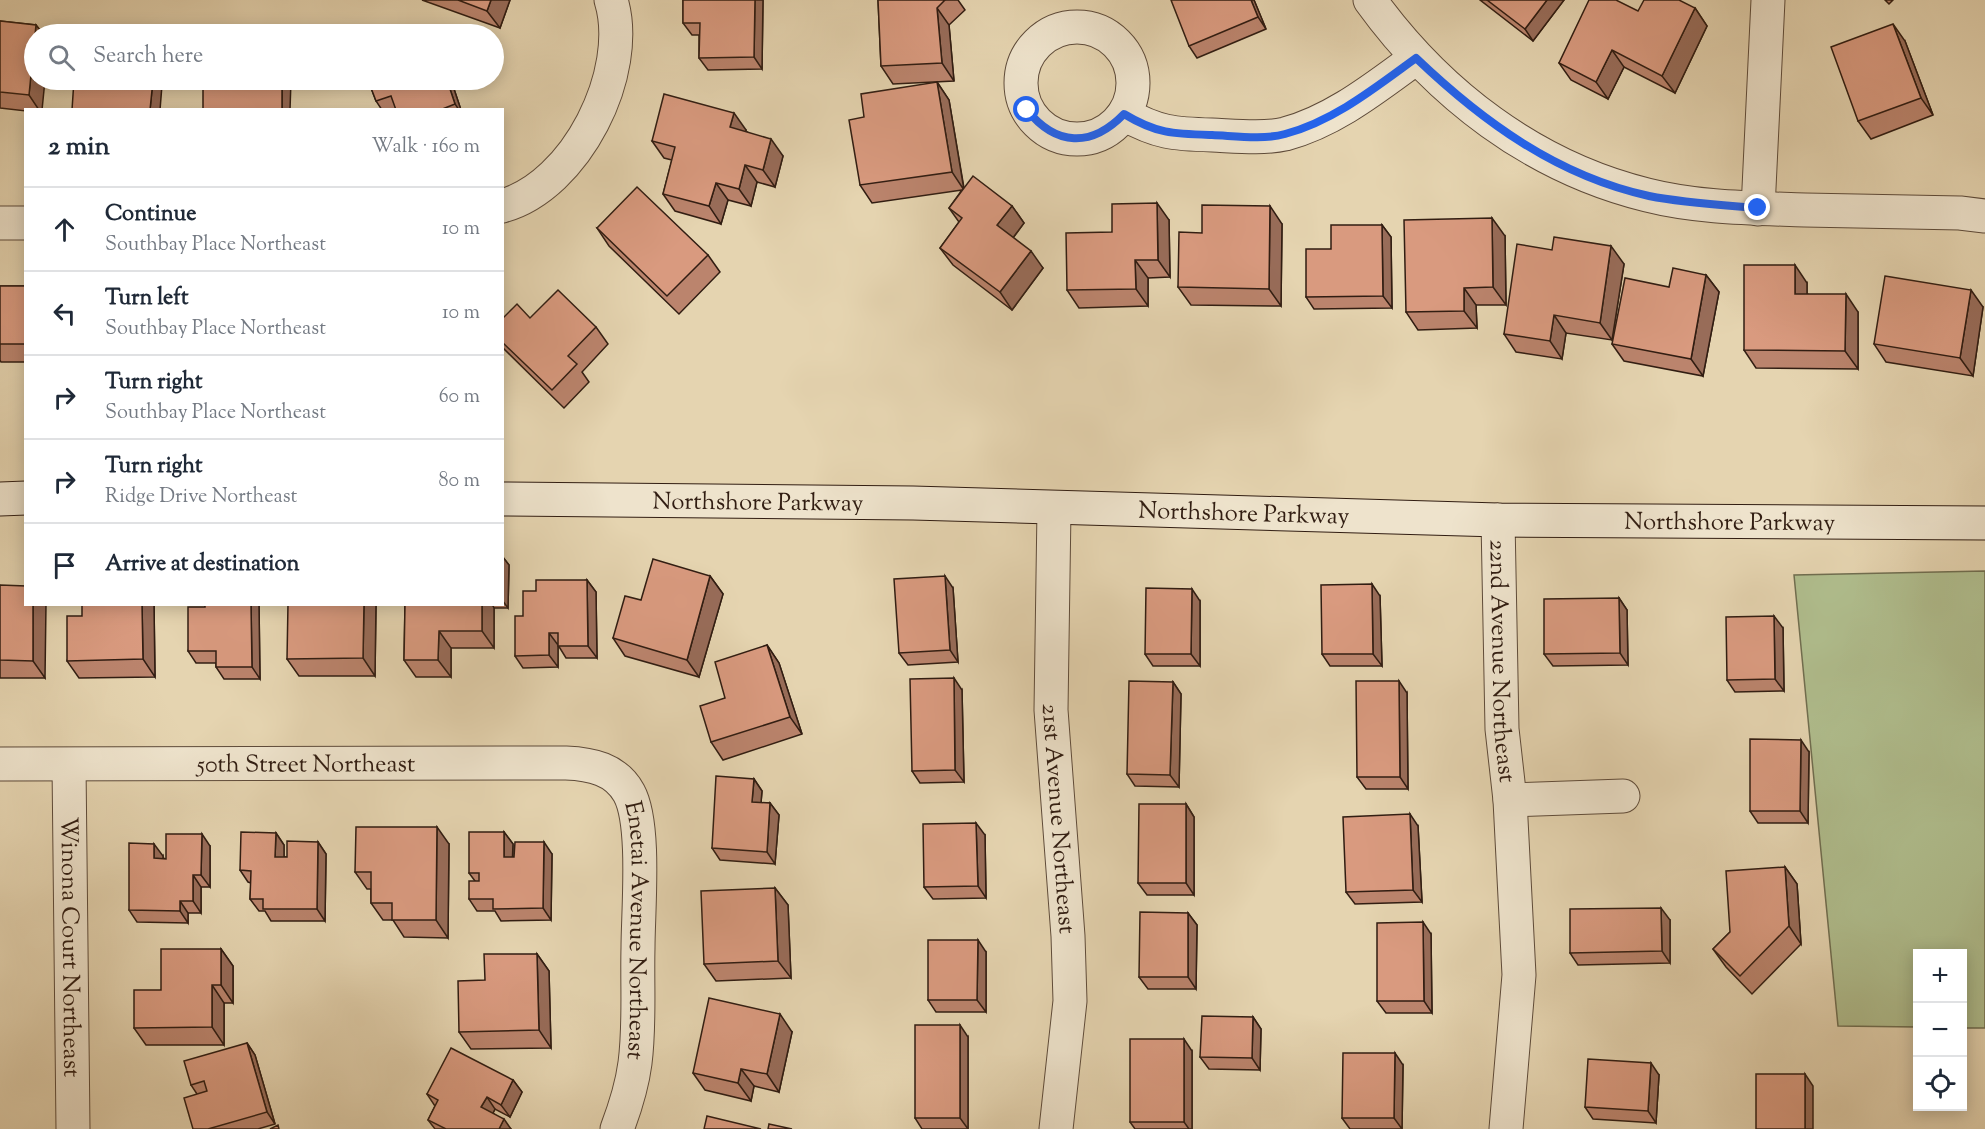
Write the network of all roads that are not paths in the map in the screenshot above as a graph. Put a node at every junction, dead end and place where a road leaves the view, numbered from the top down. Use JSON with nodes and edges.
{"nodes":[{"id":1,"x":611,"y":0,"type":"edge"},
{"id":2,"x":1370,"y":0,"type":"edge"},
{"id":3,"x":1768,"y":0,"type":"edge"},
{"id":4,"x":1416,"y":58,"type":"junction"},
{"id":5,"x":1124,"y":114,"type":"dead end"},
{"id":6,"x":504,"y":205,"type":"edge"},
{"id":7,"x":1758,"y":208,"type":"junction"},
{"id":8,"x":1985,"y":216,"type":"edge"},
{"id":9,"x":0,"y":223,"type":"edge"},
{"id":10,"x":24,"y":223,"type":"edge"},
{"id":11,"x":0,"y":498,"type":"edge"},
{"id":12,"x":24,"y":498,"type":"edge"},
{"id":13,"x":504,"y":499,"type":"edge"},
{"id":14,"x":1054,"y":508,"type":"junction"},
{"id":15,"x":1498,"y":520,"type":"junction"},
{"id":16,"x":1985,"y":523,"type":"edge"},
{"id":17,"x":0,"y":764,"type":"edge"},
{"id":18,"x":69,"y":765,"type":"junction"},
{"id":19,"x":612,"y":774,"type":"joint"},
{"id":20,"x":1623,"y":796,"type":"dead end"},
{"id":21,"x":1510,"y":800,"type":"junction"},
{"id":22,"x":73,"y":1129,"type":"edge"},
{"id":23,"x":617,"y":1129,"type":"edge"},
{"id":24,"x":1056,"y":1129,"type":"edge"},
{"id":25,"x":1506,"y":1129,"type":"edge"}],
"edges":[{"from":1,"to":6,"type":"street"},
{"from":2,"to":4,"type":"street"},
{"from":3,"to":7,"type":"street"},
{"from":4,"to":5,"type":"street"},
{"from":4,"to":7,"type":"street"},
{"from":7,"to":8,"type":"street"},
{"from":9,"to":10,"type":"street"},
{"from":11,"to":12,"type":"street"},
{"from":13,"to":14,"type":"street","name":"Northshore Parkway"},
{"from":14,"to":15,"type":"street","name":"Northshore Parkway"},
{"from":14,"to":24,"type":"street","name":"21st Avenue Northeast"},
{"from":15,"to":16,"type":"street","name":"Northshore Parkway"},
{"from":15,"to":21,"type":"street","name":"22nd Avenue Northeast"},
{"from":17,"to":18,"type":"street","name":"50th Street Northeast"},
{"from":18,"to":19,"type":"street","name":"50th Street Northeast"},
{"from":18,"to":22,"type":"street","name":"Winona Court Northeast"},
{"from":19,"to":23,"type":"street","name":"Enetai Avenue Northeast"},
{"from":20,"to":21,"type":"street","name":"22nd Avenue Northeast"},
{"from":21,"to":25,"type":"street","name":"22nd Avenue Northeast"}]}
